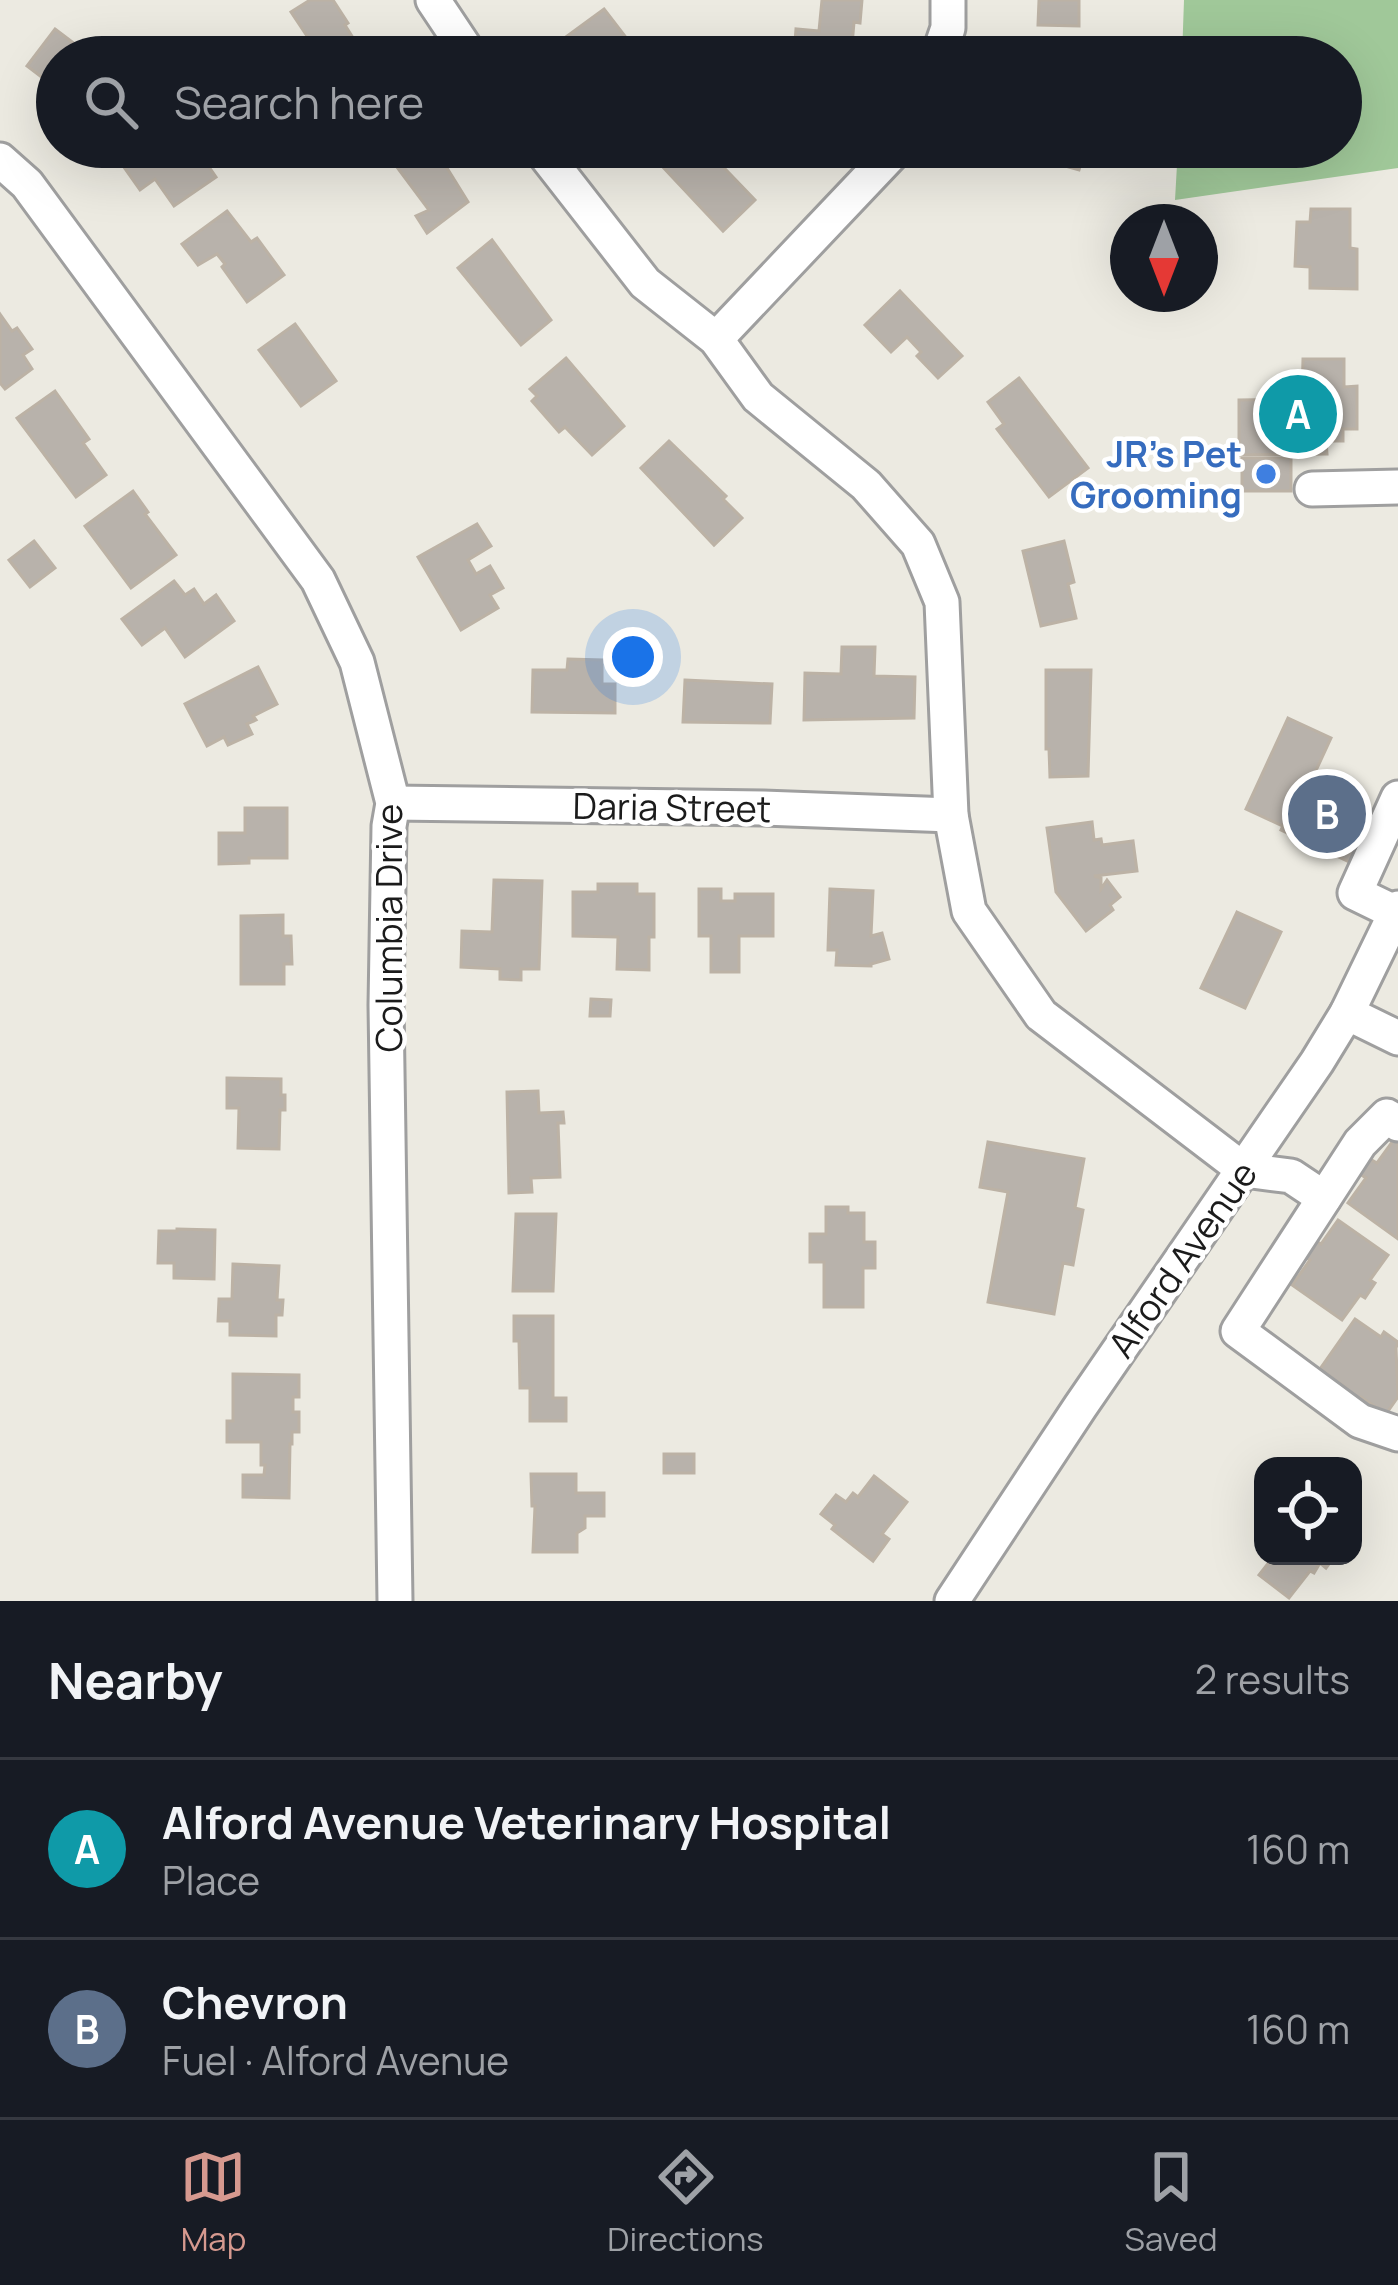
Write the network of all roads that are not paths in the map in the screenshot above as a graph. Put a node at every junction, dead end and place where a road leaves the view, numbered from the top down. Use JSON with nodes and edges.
{"nodes":[{"id":1,"x":433,"y":0,"type":"edge"},
{"id":2,"x":948,"y":0,"type":"edge"},
{"id":3,"x":457,"y":36,"type":"edge"},
{"id":4,"x":945,"y":36,"type":"edge"},
{"id":5,"x":0,"y":160,"type":"edge"},
{"id":6,"x":555,"y":168,"type":"edge"},
{"id":7,"x":878,"y":168,"type":"edge"},
{"id":8,"x":716,"y":339,"type":"junction"},
{"id":9,"x":1398,"y":487,"type":"edge"},
{"id":10,"x":1312,"y":489,"type":"dead end"},
{"id":11,"x":1398,"y":798,"type":"edge"},
{"id":12,"x":393,"y":803,"type":"junction"},
{"id":13,"x":950,"y":815,"type":"junction"},
{"id":14,"x":1397,"y":910,"type":"edge"},
{"id":15,"x":1347,"y":1012,"type":"junction"},
{"id":16,"x":1398,"y":1038,"type":"edge"},
{"id":17,"x":1398,"y":1124,"type":"edge"},
{"id":18,"x":1244,"y":1170,"type":"junction"},
{"id":19,"x":1324,"y":1198,"type":"junction"},
{"id":20,"x":1398,"y":1434,"type":"edge"},
{"id":21,"x":395,"y":1601,"type":"edge"},
{"id":22,"x":952,"y":1601,"type":"edge"}],
"edges":[{"from":1,"to":3,"type":"street"},
{"from":2,"to":4,"type":"street"},
{"from":5,"to":12,"type":"street","name":"Columbia Drive"},
{"from":6,"to":8,"type":"street"},
{"from":7,"to":8,"type":"street"},
{"from":8,"to":13,"type":"street"},
{"from":9,"to":10,"type":"street"},
{"from":11,"to":14,"type":"street"},
{"from":12,"to":13,"type":"street","name":"Daria Street"},
{"from":12,"to":21,"type":"street","name":"Columbia Drive"},
{"from":13,"to":18,"type":"street"},
{"from":14,"to":15,"type":"street","name":"Alford Avenue"},
{"from":15,"to":16,"type":"street"},
{"from":15,"to":18,"type":"street","name":"Alford Avenue"},
{"from":17,"to":19,"type":"street"},
{"from":18,"to":19,"type":"street"},
{"from":18,"to":22,"type":"street","name":"Alford Avenue"},
{"from":19,"to":20,"type":"street"}]}
